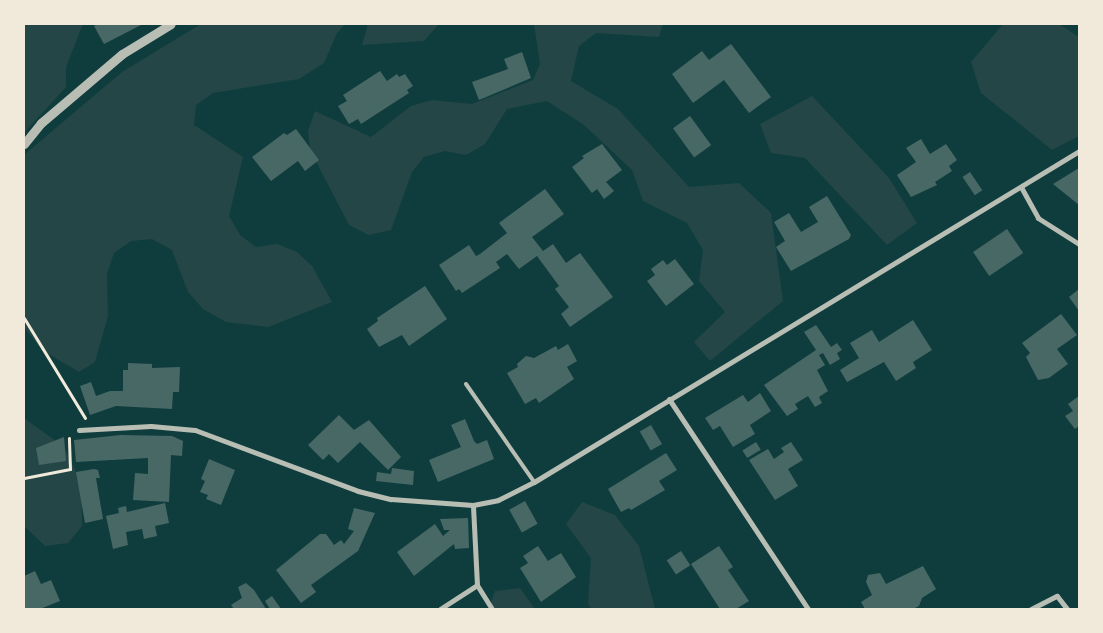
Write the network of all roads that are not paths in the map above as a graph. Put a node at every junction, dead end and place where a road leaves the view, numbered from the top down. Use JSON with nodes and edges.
{"nodes":[{"id":1,"x":171,"y":24,"type":"edge"},
{"id":2,"x":24,"y":144,"type":"edge"},
{"id":3,"x":1079,"y":152,"type":"edge"},
{"id":4,"x":1021,"y":187,"type":"junction"},
{"id":5,"x":1079,"y":244,"type":"edge"},
{"id":6,"x":466,"y":384,"type":"dead end"},
{"id":7,"x":669,"y":399,"type":"junction"},
{"id":8,"x":79,"y":430,"type":"road end"},
{"id":9,"x":534,"y":482,"type":"junction"},
{"id":10,"x":473,"y":505,"type":"junction"},
{"id":11,"x":477,"y":585,"type":"junction"},
{"id":12,"x":440,"y":609,"type":"edge"},
{"id":13,"x":492,"y":609,"type":"edge"},
{"id":14,"x":808,"y":609,"type":"edge"},
{"id":15,"x":1032,"y":609,"type":"edge"},
{"id":16,"x":1067,"y":609,"type":"edge"}],
"edges":[{"from":1,"to":2,"type":"street"},
{"from":3,"to":4,"type":"street"},
{"from":4,"to":5,"type":"street"},
{"from":4,"to":7,"type":"street"},
{"from":6,"to":9,"type":"lane"},
{"from":7,"to":9,"type":"street"},
{"from":7,"to":14,"type":"street"},
{"from":8,"to":10,"type":"street"},
{"from":9,"to":10,"type":"street"},
{"from":10,"to":11,"type":"street"},
{"from":11,"to":12,"type":"street"},
{"from":11,"to":13,"type":"street"},
{"from":15,"to":16,"type":"street"}]}
